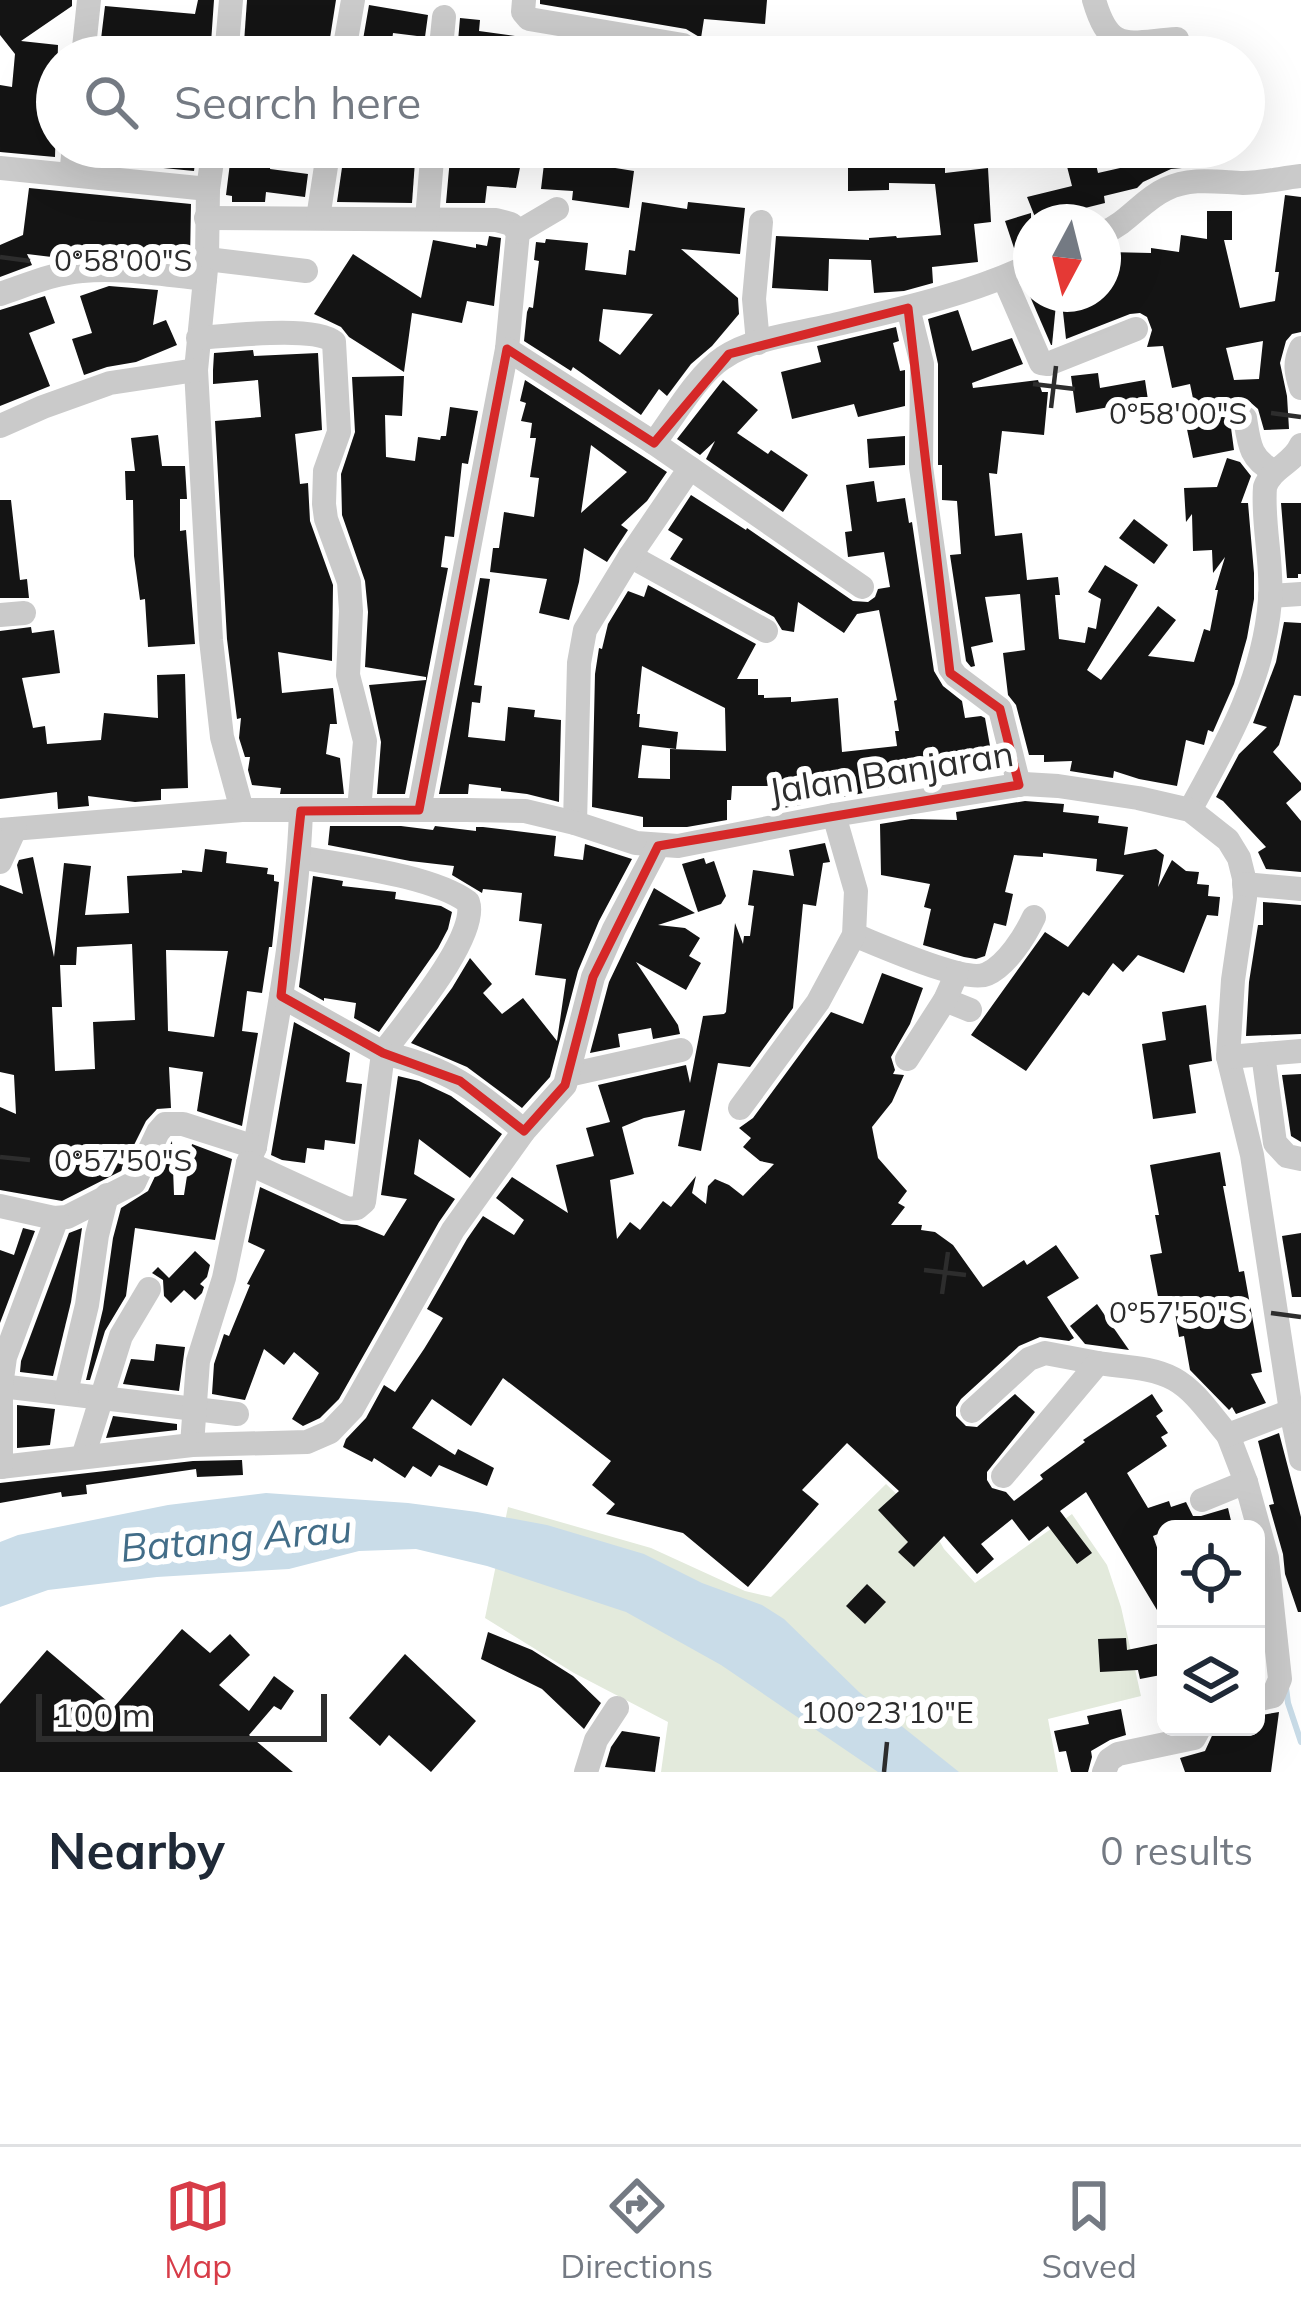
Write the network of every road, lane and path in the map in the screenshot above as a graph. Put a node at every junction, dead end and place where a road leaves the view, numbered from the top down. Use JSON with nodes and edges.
{"nodes":[{"id":1,"x":89,"y":0,"type":"edge"},
{"id":2,"x":232,"y":0,"type":"edge"},
{"id":3,"x":352,"y":0,"type":"edge"},
{"id":4,"x":524,"y":0,"type":"edge"},
{"id":5,"x":1094,"y":0,"type":"edge"},
{"id":6,"x":444,"y":17,"type":"dead end"},
{"id":7,"x":85,"y":36,"type":"edge"},
{"id":8,"x":228,"y":36,"type":"edge"},
{"id":9,"x":347,"y":36,"type":"edge"},
{"id":10,"x":442,"y":36,"type":"edge"},
{"id":11,"x":630,"y":36,"type":"edge"},
{"id":12,"x":1109,"y":36,"type":"edge"},
{"id":13,"x":0,"y":168,"type":"edge"},
{"id":14,"x":72,"y":168,"type":"edge"},
{"id":15,"x":211,"y":168,"type":"edge"},
{"id":16,"x":326,"y":168,"type":"edge"},
{"id":17,"x":431,"y":168,"type":"edge"},
{"id":18,"x":71,"y":175,"type":"junction"},
{"id":19,"x":1301,"y":176,"type":"edge"},
{"id":20,"x":208,"y":189,"type":"junction"},
{"id":21,"x":557,"y":209,"type":"dead end"},
{"id":22,"x":206,"y":218,"type":"junction"},
{"id":23,"x":318,"y":218,"type":"junction"},
{"id":24,"x":427,"y":219,"type":"junction"},
{"id":25,"x":761,"y":222,"type":"dead end"},
{"id":26,"x":1121,"y":222,"type":"edge"},
{"id":27,"x":518,"y":232,"type":"junction"},
{"id":28,"x":206,"y":269,"type":"junction"},
{"id":29,"x":306,"y":272,"type":"dead end"},
{"id":30,"x":1013,"y":274,"type":"edge"},
{"id":31,"x":1004,"y":278,"type":"junction"},
{"id":32,"x":0,"y":294,"type":"edge"},
{"id":33,"x":908,"y":308,"type":"junction"},
{"id":34,"x":1136,"y":329,"type":"dead end"},
{"id":35,"x":198,"y":338,"type":"junction"},
{"id":36,"x":758,"y":343,"type":"junction"},
{"id":37,"x":1301,"y":348,"type":"edge"},
{"id":38,"x":507,"y":349,"type":"junction"},
{"id":39,"x":196,"y":370,"type":"junction"},
{"id":40,"x":1301,"y":388,"type":"edge"},
{"id":41,"x":1245,"y":418,"type":"dead end"},
{"id":42,"x":0,"y":426,"type":"edge"},
{"id":43,"x":654,"y":443,"type":"junction"},
{"id":44,"x":1301,"y":446,"type":"edge"},
{"id":45,"x":690,"y":468,"type":"junction"},
{"id":46,"x":1274,"y":471,"type":"junction"},
{"id":47,"x":630,"y":556,"type":"junction"},
{"id":48,"x":862,"y":587,"type":"dead end"},
{"id":49,"x":1301,"y":594,"type":"edge"},
{"id":50,"x":1270,"y":596,"type":"junction"},
{"id":51,"x":766,"y":632,"type":"dead end"},
{"id":52,"x":1019,"y":784,"type":"junction"},
{"id":53,"x":242,"y":810,"type":"junction"},
{"id":54,"x":359,"y":810,"type":"junction"},
{"id":55,"x":419,"y":810,"type":"junction"},
{"id":56,"x":1190,"y":810,"type":"junction"},
{"id":57,"x":301,"y":811,"type":"junction"},
{"id":58,"x":834,"y":815,"type":"junction"},
{"id":59,"x":575,"y":823,"type":"junction"},
{"id":60,"x":7,"y":829,"type":"edge"},
{"id":61,"x":658,"y":846,"type":"junction"},
{"id":62,"x":299,"y":857,"type":"junction"},
{"id":63,"x":0,"y":862,"type":"edge"},
{"id":64,"x":1244,"y":884,"type":"junction"},
{"id":65,"x":1301,"y":889,"type":"edge"},
{"id":66,"x":1034,"y":917,"type":"dead end"},
{"id":67,"x":854,"y":935,"type":"junction"},
{"id":68,"x":957,"y":973,"type":"junction"},
{"id":69,"x":280,"y":996,"type":"junction"},
{"id":70,"x":945,"y":1000,"type":"junction"},
{"id":71,"x":970,"y":1010,"type":"dead end"},
{"id":72,"x":681,"y":1050,"type":"dead end"},
{"id":73,"x":1301,"y":1052,"type":"edge"},
{"id":74,"x":383,"y":1053,"type":"junction"},
{"id":75,"x":1263,"y":1054,"type":"junction"},
{"id":76,"x":1228,"y":1057,"type":"junction"},
{"id":77,"x":907,"y":1059,"type":"dead end"},
{"id":78,"x":568,"y":1075,"type":"junction"},
{"id":79,"x":740,"y":1108,"type":"dead end"},
{"id":80,"x":524,"y":1131,"type":"junction"},
{"id":81,"x":251,"y":1155,"type":"junction"},
{"id":82,"x":1301,"y":1159,"type":"edge"},
{"id":83,"x":107,"y":1195,"type":"junction"},
{"id":84,"x":2,"y":1215,"type":"edge"},
{"id":85,"x":57,"y":1217,"type":"junction"},
{"id":86,"x":149,"y":1289,"type":"dead end"},
{"id":87,"x":1291,"y":1340,"type":"edge"},
{"id":88,"x":1098,"y":1363,"type":"junction"},
{"id":89,"x":0,"y":1386,"type":"edge"},
{"id":90,"x":66,"y":1392,"type":"junction"},
{"id":91,"x":102,"y":1396,"type":"junction"},
{"id":92,"x":195,"y":1408,"type":"junction"},
{"id":93,"x":972,"y":1411,"type":"dead end"},
{"id":94,"x":237,"y":1414,"type":"dead end"},
{"id":95,"x":1282,"y":1414,"type":"junction"},
{"id":96,"x":1234,"y":1433,"type":"junction"},
{"id":97,"x":192,"y":1445,"type":"junction"},
{"id":98,"x":83,"y":1457,"type":"junction"},
{"id":99,"x":1301,"y":1460,"type":"edge"},
{"id":100,"x":1,"y":1467,"type":"edge"},
{"id":101,"x":1003,"y":1476,"type":"dead end"},
{"id":102,"x":1246,"y":1482,"type":"junction"},
{"id":103,"x":1202,"y":1500,"type":"dead end"},
{"id":104,"x":1265,"y":1698,"type":"edge"},
{"id":105,"x":617,"y":1708,"type":"dead end"},
{"id":106,"x":1195,"y":1736,"type":"edge"},
{"id":107,"x":586,"y":1772,"type":"edge"},
{"id":108,"x":1104,"y":1772,"type":"edge"}],
"edges":[{"from":1,"to":7,"type":"street"},
{"from":2,"to":8,"type":"street"},
{"from":3,"to":9,"type":"street"},
{"from":4,"to":11,"type":"street"},
{"from":5,"to":12,"type":"street"},
{"from":6,"to":10,"type":"street"},
{"from":13,"to":18,"type":"street"},
{"from":14,"to":18,"type":"street"},
{"from":15,"to":20,"type":"street"},
{"from":16,"to":23,"type":"street"},
{"from":17,"to":24,"type":"street"},
{"from":18,"to":20,"type":"street"},
{"from":19,"to":26,"type":"street"},
{"from":20,"to":22,"type":"street"},
{"from":21,"to":27,"type":"street"},
{"from":22,"to":23,"type":"street"},
{"from":22,"to":28,"type":"street"},
{"from":23,"to":24,"type":"street"},
{"from":24,"to":27,"type":"street"},
{"from":25,"to":36,"type":"street"},
{"from":27,"to":38,"type":"street"},
{"from":28,"to":29,"type":"street"},
{"from":28,"to":32,"type":"street"},
{"from":28,"to":35,"type":"street"},
{"from":30,"to":31,"type":"street"},
{"from":31,"to":33,"type":"street"},
{"from":31,"to":34,"type":"street"},
{"from":33,"to":36,"type":"street"},
{"from":33,"to":52,"type":"street"},
{"from":35,"to":39,"type":"street"},
{"from":35,"to":54,"type":"street"},
{"from":36,"to":43,"type":"street"},
{"from":37,"to":40,"type":"street"},
{"from":38,"to":43,"type":"street"},
{"from":38,"to":55,"type":"street"},
{"from":39,"to":42,"type":"street"},
{"from":39,"to":53,"type":"street"},
{"from":41,"to":46,"type":"street"},
{"from":43,"to":45,"type":"street"},
{"from":44,"to":46,"type":"street"},
{"from":45,"to":47,"type":"street"},
{"from":45,"to":48,"type":"street"},
{"from":46,"to":50,"type":"street"},
{"from":47,"to":51,"type":"street"},
{"from":47,"to":59,"type":"street"},
{"from":49,"to":50,"type":"street"},
{"from":50,"to":56,"type":"street"},
{"from":52,"to":56,"type":"street","name":"Jalan Banjaran"},
{"from":52,"to":58,"type":"street","name":"Jalan Banjaran"},
{"from":53,"to":57,"type":"street","name":"Jalan Banjaran"},
{"from":53,"to":60,"type":"street","name":"Jalan Banjaran"},
{"from":54,"to":55,"type":"street","name":"Jalan Banjaran"},
{"from":54,"to":57,"type":"street","name":"Jalan Banjaran"},
{"from":55,"to":59,"type":"street","name":"Jalan Banjaran"},
{"from":56,"to":64,"type":"street","name":"Jalan Banjaran"},
{"from":57,"to":62,"type":"street"},
{"from":58,"to":61,"type":"street","name":"Jalan Banjaran"},
{"from":58,"to":67,"type":"street"},
{"from":59,"to":61,"type":"street","name":"Jalan Banjaran"},
{"from":60,"to":63,"type":"street"},
{"from":61,"to":78,"type":"street"},
{"from":62,"to":69,"type":"street"},
{"from":62,"to":74,"type":"street"},
{"from":64,"to":65,"type":"street"},
{"from":64,"to":76,"type":"street"},
{"from":66,"to":68,"type":"street"},
{"from":67,"to":68,"type":"street"},
{"from":67,"to":79,"type":"street"},
{"from":68,"to":70,"type":"street"},
{"from":69,"to":74,"type":"street"},
{"from":69,"to":81,"type":"street"},
{"from":70,"to":71,"type":"street"},
{"from":70,"to":77,"type":"street"},
{"from":72,"to":78,"type":"street"},
{"from":73,"to":75,"type":"street"},
{"from":74,"to":80,"type":"street"},
{"from":74,"to":81,"type":"street"},
{"from":75,"to":76,"type":"street"},
{"from":75,"to":82,"type":"street"},
{"from":76,"to":87,"type":"street"},
{"from":78,"to":80,"type":"street"},
{"from":80,"to":97,"type":"street"},
{"from":81,"to":83,"type":"street"},
{"from":81,"to":92,"type":"street"},
{"from":83,"to":85,"type":"street"},
{"from":83,"to":90,"type":"street"},
{"from":84,"to":85,"type":"street"},
{"from":85,"to":89,"type":"street"},
{"from":86,"to":91,"type":"street"},
{"from":87,"to":95,"type":"street"},
{"from":88,"to":93,"type":"street"},
{"from":88,"to":96,"type":"street"},
{"from":88,"to":101,"type":"street"},
{"from":89,"to":90,"type":"street"},
{"from":89,"to":100,"type":"street"},
{"from":90,"to":91,"type":"street"},
{"from":91,"to":92,"type":"street"},
{"from":91,"to":98,"type":"street"},
{"from":92,"to":94,"type":"street"},
{"from":92,"to":97,"type":"street"},
{"from":95,"to":96,"type":"street"},
{"from":95,"to":99,"type":"street"},
{"from":96,"to":102,"type":"street"},
{"from":97,"to":98,"type":"street"},
{"from":98,"to":100,"type":"street"},
{"from":102,"to":103,"type":"street"},
{"from":102,"to":104,"type":"street"},
{"from":105,"to":107,"type":"street"},
{"from":106,"to":108,"type":"street"}]}
